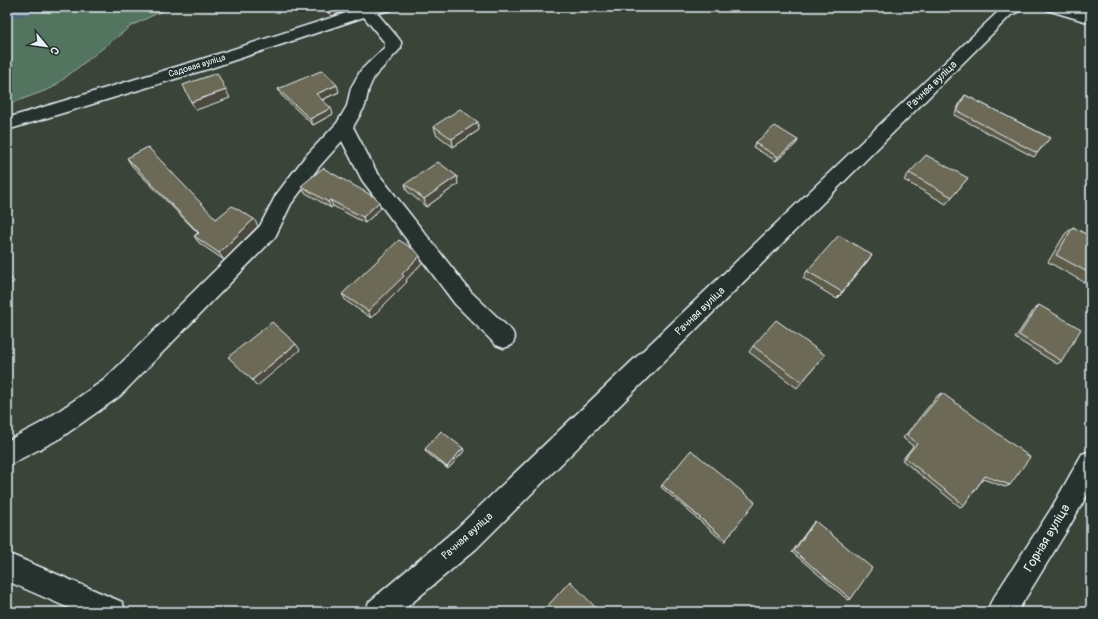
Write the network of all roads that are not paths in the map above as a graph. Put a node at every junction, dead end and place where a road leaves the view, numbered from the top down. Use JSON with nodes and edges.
{"nodes":[{"id":1,"x":1017,"y":7,"type":"edge"},
{"id":2,"x":1052,"y":7,"type":"edge"},
{"id":3,"x":377,"y":9,"type":"edge"},
{"id":4,"x":1091,"y":18,"type":"edge"},
{"id":5,"x":7,"y":124,"type":"edge"},
{"id":6,"x":344,"y":127,"type":"junction"},
{"id":7,"x":504,"y":338,"type":"dead end"},
{"id":8,"x":7,"y":454,"type":"edge"},
{"id":9,"x":1091,"y":463,"type":"edge"},
{"id":10,"x":7,"y":567,"type":"edge"},
{"id":11,"x":112,"y":612,"type":"edge"},
{"id":12,"x":379,"y":612,"type":"edge"},
{"id":13,"x":1001,"y":612,"type":"edge"}],
"edges":[{"from":1,"to":12,"type":"street","name":"Рачная вуліца"},
{"from":2,"to":4,"type":"street"},
{"from":3,"to":5,"type":"street","name":"Садовая вуліца"},
{"from":3,"to":6,"type":"street"},
{"from":6,"to":7,"type":"street"},
{"from":6,"to":8,"type":"street"},
{"from":9,"to":13,"type":"street","name":"Горная вуліца"},
{"from":10,"to":11,"type":"street"}]}
